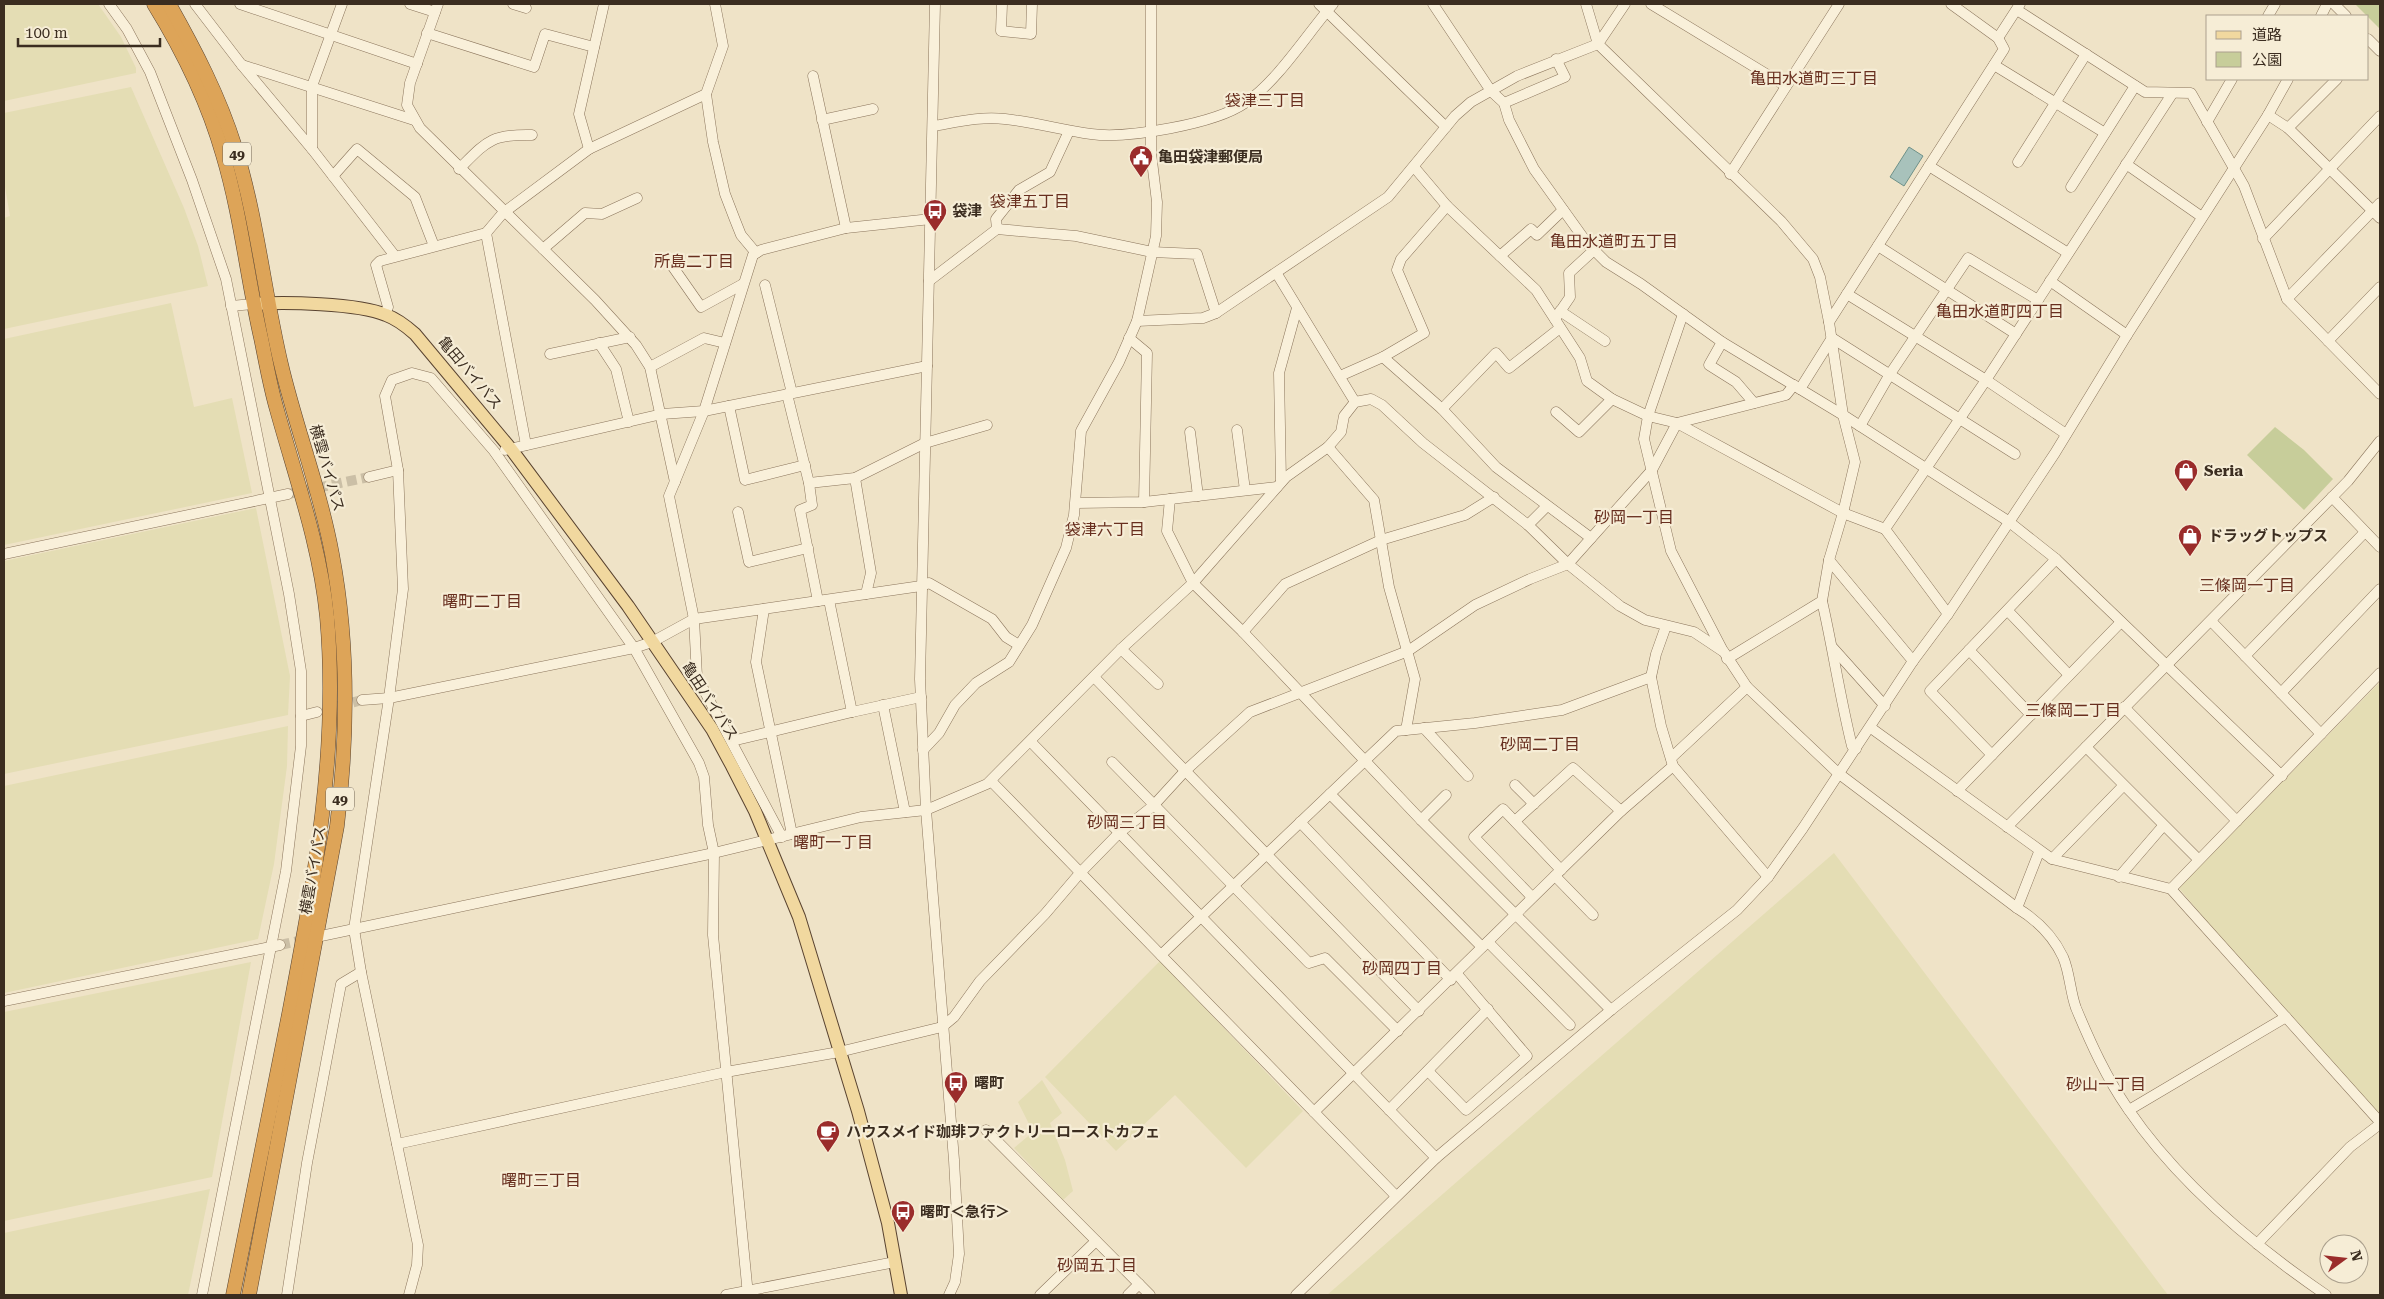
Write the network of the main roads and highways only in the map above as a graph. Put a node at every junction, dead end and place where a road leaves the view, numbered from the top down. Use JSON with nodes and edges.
{"nodes":[{"id":1,"x":154,"y":4,"type":"edge"},
{"id":2,"x":170,"y":14,"type":"edge"},
{"id":3,"x":268,"y":303,"type":"junction"},
{"id":4,"x":253,"y":304,"type":"junction"},
{"id":5,"x":233,"y":1295,"type":"edge"},
{"id":6,"x":249,"y":1295,"type":"edge"},
{"id":7,"x":901,"y":1295,"type":"edge"}],
"edges":[{"from":1,"to":2,"type":"highway","number":"49"},
{"from":2,"to":3,"type":"highway","number":"49"},
{"from":2,"to":4,"type":"highway","number":"49"},
{"from":3,"to":4,"type":"main road","name":"亀田バイパス"},
{"from":3,"to":6,"type":"highway","name":"横雲バイパス","number":"49"},
{"from":3,"to":7,"type":"main road","name":"亀田バイパス"},
{"from":4,"to":5,"type":"highway","name":"横雲バイパス","number":"49"}]}
